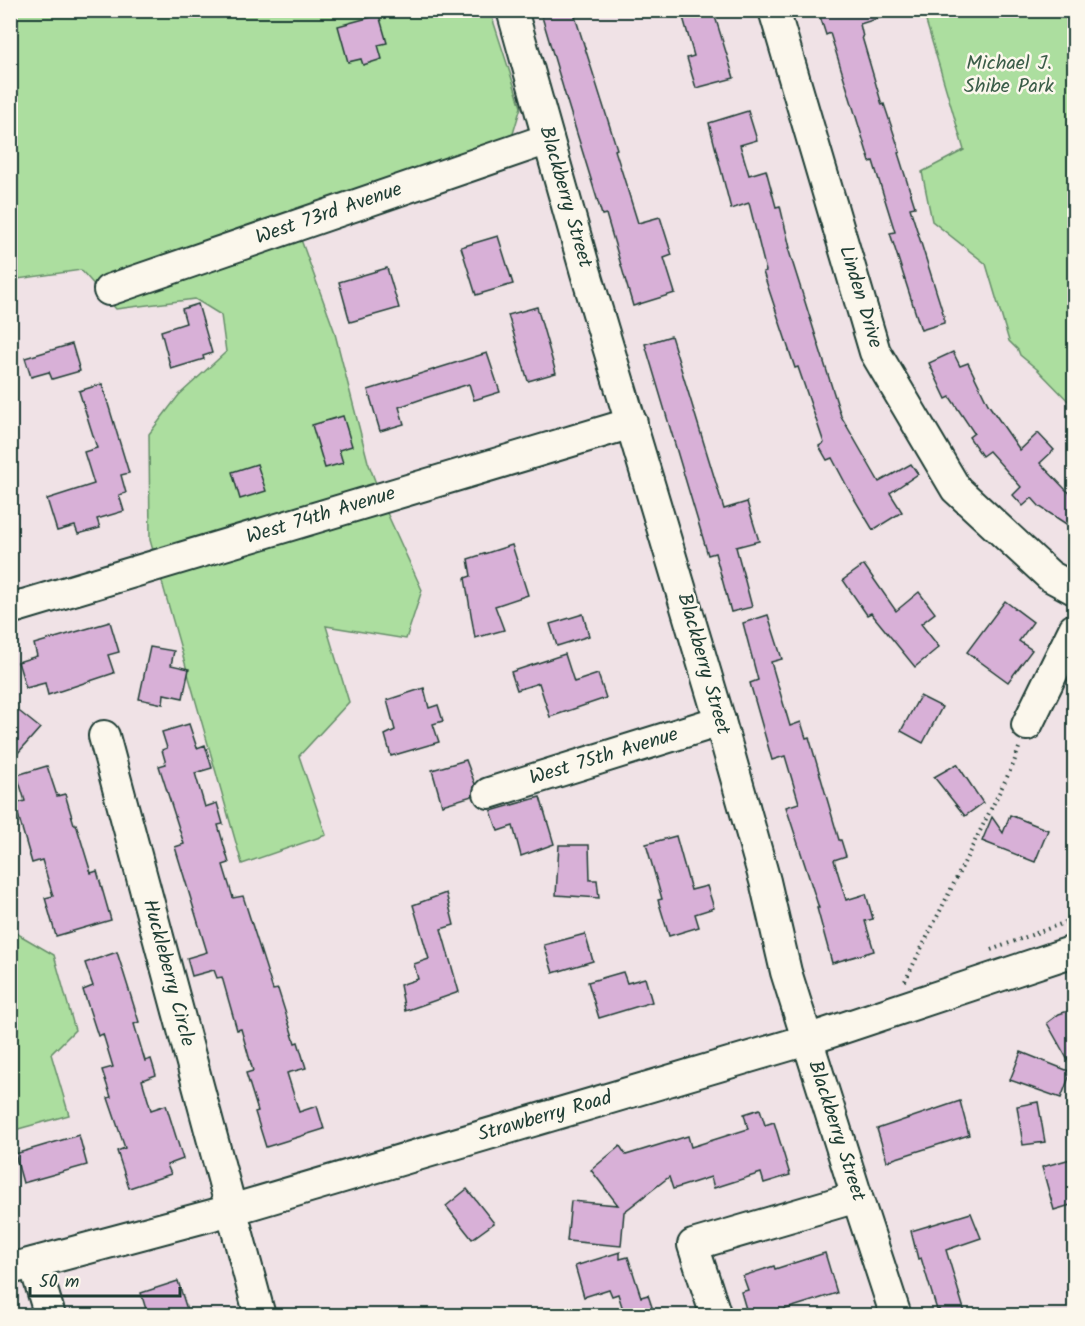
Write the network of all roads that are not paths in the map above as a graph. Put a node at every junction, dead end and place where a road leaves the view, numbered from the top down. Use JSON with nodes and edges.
{"nodes":[{"id":1,"x":512,"y":10,"type":"edge"},
{"id":2,"x":774,"y":10,"type":"edge"},
{"id":3,"x":548,"y":139,"type":"junction"},
{"id":4,"x":109,"y":290,"type":"dead end"},
{"id":5,"x":632,"y":423,"type":"junction"},
{"id":6,"x":1074,"y":589,"type":"edge"},
{"id":7,"x":10,"y":609,"type":"edge"},
{"id":8,"x":1074,"y":629,"type":"edge"},
{"id":9,"x":720,"y":721,"type":"junction"},
{"id":10,"x":1027,"y":725,"type":"road end"},
{"id":11,"x":104,"y":736,"type":"dead end"},
{"id":12,"x":489,"y":793,"type":"dead end"},
{"id":13,"x":1074,"y":951,"type":"edge"},
{"id":14,"x":807,"y":1040,"type":"junction"},
{"id":15,"x":857,"y":1197,"type":"junction"},
{"id":16,"x":231,"y":1210,"type":"junction"},
{"id":17,"x":22,"y":1266,"type":"edge"},
{"id":18,"x":50,"y":1316,"type":"edge"},
{"id":19,"x":260,"y":1316,"type":"edge"},
{"id":20,"x":716,"y":1316,"type":"edge"},
{"id":21,"x":896,"y":1316,"type":"edge"}],
"edges":[{"from":1,"to":3,"type":"street","name":"Blackberry Street"},
{"from":2,"to":6,"type":"street","name":"Linden Drive"},
{"from":3,"to":4,"type":"street","name":"West 73rd Avenue"},
{"from":3,"to":5,"type":"street","name":"Blackberry Street"},
{"from":5,"to":7,"type":"street","name":"West 74th Avenue"},
{"from":5,"to":9,"type":"street","name":"Blackberry Street"},
{"from":8,"to":10,"type":"street"},
{"from":9,"to":12,"type":"street","name":"West 75th Avenue"},
{"from":9,"to":14,"type":"street","name":"Blackberry Street"},
{"from":11,"to":16,"type":"street","name":"Huckleberry Circle"},
{"from":13,"to":14,"type":"street","name":"Strawberry Road"},
{"from":14,"to":15,"type":"street","name":"Blackberry Street"},
{"from":14,"to":16,"type":"street","name":"Strawberry Road"},
{"from":15,"to":20,"type":"street"},
{"from":15,"to":21,"type":"street","name":"Blackberry Street"},
{"from":16,"to":17,"type":"street","name":"Strawberry Road"},
{"from":16,"to":19,"type":"street","name":"Huckleberry Circle"},
{"from":17,"to":18,"type":"street"}]}
